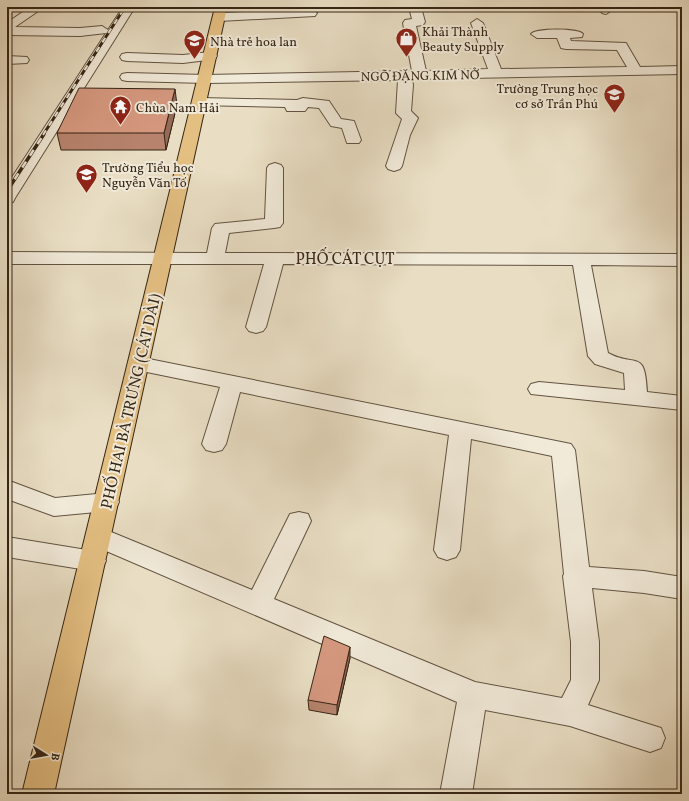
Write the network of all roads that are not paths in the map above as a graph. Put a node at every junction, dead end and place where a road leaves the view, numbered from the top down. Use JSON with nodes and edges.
{"nodes":[{"id":1,"x":38,"y":7,"type":"edge"},
{"id":2,"x":117,"y":7,"type":"edge"},
{"id":3,"x":129,"y":7,"type":"edge"},
{"id":4,"x":415,"y":7,"type":"edge"},
{"id":5,"x":220,"y":12,"type":"edge"},
{"id":6,"x":311,"y":13,"type":"dead end"},
{"id":7,"x":477,"y":23,"type":"dead end"},
{"id":8,"x":9,"y":26,"type":"edge"},
{"id":9,"x":102,"y":30,"type":"junction"},
{"id":10,"x":537,"y":34,"type":"dead end"},
{"id":11,"x":562,"y":34,"type":"junction"},
{"id":12,"x":584,"y":34,"type":"dead end"},
{"id":13,"x":210,"y":56,"type":"junction"},
{"id":14,"x":127,"y":57,"type":"dead end"},
{"id":15,"x":7,"y":60,"type":"edge"},
{"id":16,"x":22,"y":60,"type":"dead end"},
{"id":17,"x":682,"y":70,"type":"edge"},
{"id":18,"x":636,"y":71,"type":"junction"},
{"id":19,"x":496,"y":73,"type":"junction"},
{"id":20,"x":404,"y":75,"type":"junction"},
{"id":21,"x":420,"y":75,"type":"junction"},
{"id":22,"x":127,"y":77,"type":"dead end"},
{"id":23,"x":206,"y":79,"type":"junction"},
{"id":24,"x":200,"y":102,"type":"junction"},
{"id":25,"x":354,"y":140,"type":"dead end"},
{"id":26,"x":394,"y":166,"type":"dead end"},
{"id":27,"x":275,"y":168,"type":"dead end"},
{"id":28,"x":7,"y":175,"type":"edge"},
{"id":29,"x":7,"y":198,"type":"edge"},
{"id":30,"x":7,"y":258,"type":"edge"},
{"id":31,"x":164,"y":258,"type":"junction"},
{"id":32,"x":215,"y":258,"type":"junction"},
{"id":33,"x":275,"y":258,"type":"junction"},
{"id":34,"x":581,"y":260,"type":"junction"},
{"id":35,"x":682,"y":260,"type":"edge"},
{"id":36,"x":256,"y":327,"type":"dead end"},
{"id":37,"x":139,"y":364,"type":"junction"},
{"id":38,"x":232,"y":383,"type":"junction"},
{"id":39,"x":539,"y":389,"type":"dead end"},
{"id":40,"x":636,"y":398,"type":"junction"},
{"id":41,"x":682,"y":403,"type":"edge"},
{"id":42,"x":461,"y":429,"type":"junction"},
{"id":43,"x":214,"y":444,"type":"dead end"},
{"id":44,"x":7,"y":489,"type":"edge"},
{"id":45,"x":107,"y":502,"type":"junction"},
{"id":46,"x":299,"y":521,"type":"dead end"},
{"id":47,"x":7,"y":547,"type":"edge"},
{"id":48,"x":96,"y":549,"type":"junction"},
{"id":49,"x":447,"y":550,"type":"dead end"},
{"id":50,"x":576,"y":576,"type":"junction"},
{"id":51,"x":682,"y":588,"type":"edge"},
{"id":52,"x":258,"y":604,"type":"junction"},
{"id":53,"x":473,"y":695,"type":"junction"},
{"id":54,"x":570,"y":713,"type":"junction"},
{"id":55,"x":650,"y":738,"type":"dead end"},
{"id":56,"x":38,"y":794,"type":"edge"},
{"id":57,"x":456,"y":794,"type":"edge"}],
"edges":[{"from":1,"to":8,"type":"street"},
{"from":2,"to":9,"type":"street"},
{"from":3,"to":29,"type":"street"},
{"from":4,"to":21,"type":"street"},
{"from":5,"to":6,"type":"street"},
{"from":5,"to":13,"type":"main road","name":"PHỐ HAI BÀ TRƯNG (CÁT DÀI)"},
{"from":7,"to":19,"type":"street"},
{"from":8,"to":9,"type":"street"},
{"from":9,"to":28,"type":"street"},
{"from":10,"to":11,"type":"street"},
{"from":11,"to":12,"type":"street"},
{"from":11,"to":18,"type":"street"},
{"from":13,"to":14,"type":"street"},
{"from":13,"to":23,"type":"main road","name":"PHỐ HAI BÀ TRƯNG (CÁT DÀI)"},
{"from":15,"to":16,"type":"street"},
{"from":17,"to":18,"type":"street","name":"NGÕ ĐẶNG KIM NỞ"},
{"from":18,"to":19,"type":"street","name":"NGÕ ĐẶNG KIM NỞ"},
{"from":19,"to":21,"type":"street","name":"NGÕ ĐẶNG KIM NỞ"},
{"from":20,"to":21,"type":"street","name":"NGÕ ĐẶNG KIM NỞ"},
{"from":20,"to":23,"type":"street","name":"NGÕ ĐẶNG KIM NỞ"},
{"from":20,"to":26,"type":"street"},
{"from":22,"to":23,"type":"street","name":"NGÕ ĐẶNG KIM NỞ"},
{"from":23,"to":24,"type":"main road","name":"PHỐ HAI BÀ TRƯNG (CÁT DÀI)"},
{"from":24,"to":25,"type":"street"},
{"from":24,"to":31,"type":"main road","name":"PHỐ HAI BÀ TRƯNG (CÁT DÀI)"},
{"from":27,"to":32,"type":"street"},
{"from":30,"to":31,"type":"street","name":"PHỐ CÁT CỤT"},
{"from":31,"to":32,"type":"street","name":"PHỐ CÁT CỤT"},
{"from":31,"to":37,"type":"main road","name":"PHỐ HAI BÀ TRƯNG (CÁT DÀI)"},
{"from":32,"to":33,"type":"street","name":"PHỐ CÁT CỤT"},
{"from":33,"to":34,"type":"street","name":"PHỐ CÁT CỤT"},
{"from":33,"to":36,"type":"street"},
{"from":34,"to":35,"type":"street","name":"PHỐ CÁT CỤT"},
{"from":34,"to":40,"type":"street"},
{"from":37,"to":38,"type":"street"},
{"from":37,"to":45,"type":"main road","name":"PHỐ HAI BÀ TRƯNG (CÁT DÀI)"},
{"from":38,"to":42,"type":"street"},
{"from":38,"to":43,"type":"street"},
{"from":39,"to":40,"type":"street"},
{"from":40,"to":41,"type":"street"},
{"from":42,"to":49,"type":"street"},
{"from":42,"to":50,"type":"street"},
{"from":44,"to":45,"type":"street"},
{"from":45,"to":48,"type":"main road","name":"PHỐ HAI BÀ TRƯNG (CÁT DÀI)"},
{"from":46,"to":52,"type":"street"},
{"from":47,"to":48,"type":"street"},
{"from":48,"to":52,"type":"street"},
{"from":48,"to":56,"type":"main road","name":"PHỐ HAI BÀ TRƯNG (CÁT DÀI)"},
{"from":50,"to":51,"type":"street"},
{"from":50,"to":54,"type":"street"},
{"from":52,"to":53,"type":"street"},
{"from":53,"to":54,"type":"street"},
{"from":53,"to":57,"type":"street"},
{"from":54,"to":55,"type":"street"}]}
